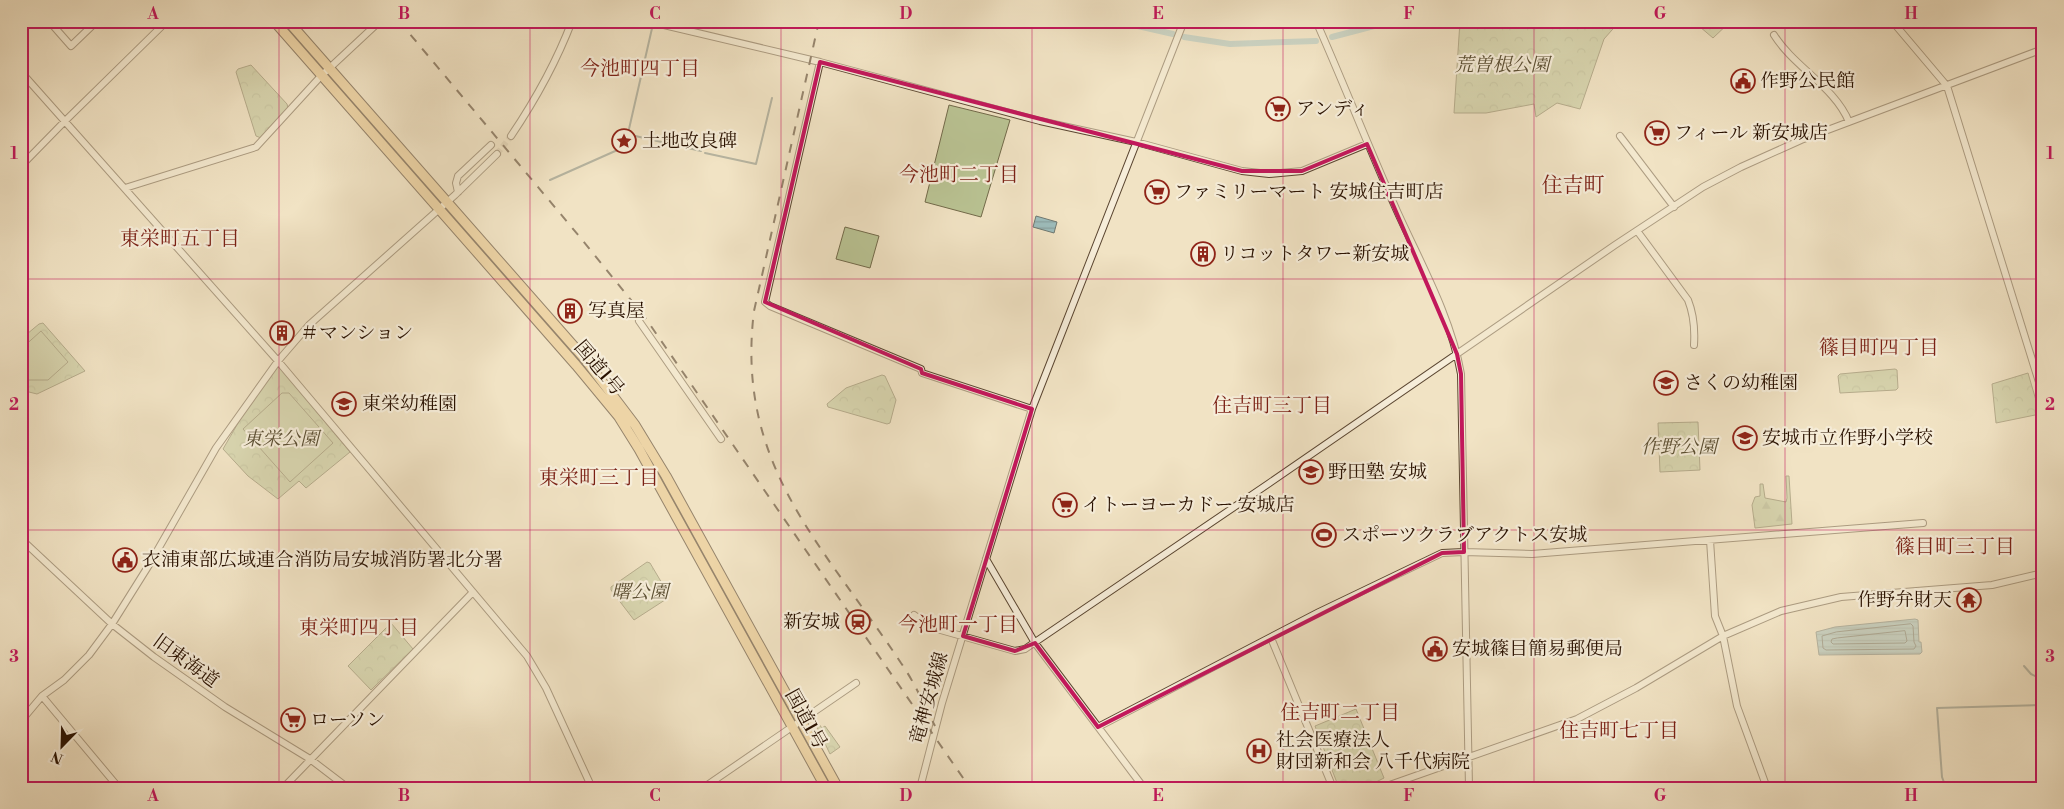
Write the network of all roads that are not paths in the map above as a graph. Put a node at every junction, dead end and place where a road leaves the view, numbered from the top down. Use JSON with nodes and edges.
{"nodes":[{"id":1,"x":48,"y":21,"type":"edge"},
{"id":2,"x":97,"y":21,"type":"edge"},
{"id":3,"x":167,"y":21,"type":"edge"},
{"id":4,"x":274,"y":21,"type":"edge"},
{"id":5,"x":288,"y":21,"type":"edge"},
{"id":6,"x":380,"y":21,"type":"edge"},
{"id":7,"x":572,"y":21,"type":"edge"},
{"id":8,"x":647,"y":21,"type":"edge"},
{"id":9,"x":1184,"y":21,"type":"edge"},
{"id":10,"x":1316,"y":21,"type":"edge"},
{"id":11,"x":1892,"y":21,"type":"edge"},
{"id":12,"x":1774,"y":35,"type":"dead end"},
{"id":13,"x":2043,"y":49,"type":"edge"},
{"id":14,"x":820,"y":62,"type":"junction"},
{"id":15,"x":329,"y":68,"type":"junction"},
{"id":16,"x":21,"y":72,"type":"edge"},
{"id":17,"x":321,"y":76,"type":"junction"},
{"id":18,"x":1947,"y":86,"type":"junction"},
{"id":19,"x":65,"y":121,"type":"junction"},
{"id":20,"x":1849,"y":122,"type":"junction"},
{"id":21,"x":511,"y":136,"type":"tunnel mouth"},
{"id":22,"x":1620,"y":136,"type":"dead end"},
{"id":23,"x":1136,"y":142,"type":"junction"},
{"id":24,"x":491,"y":144,"type":"dead end"},
{"id":25,"x":1367,"y":144,"type":"junction"},
{"id":26,"x":497,"y":154,"type":"tunnel mouth"},
{"id":27,"x":21,"y":166,"type":"edge"},
{"id":28,"x":125,"y":188,"type":"junction"},
{"id":29,"x":458,"y":192,"type":"junction"},
{"id":30,"x":447,"y":202,"type":"junction"},
{"id":31,"x":1674,"y":207,"type":"junction"},
{"id":32,"x":440,"y":209,"type":"junction"},
{"id":33,"x":1638,"y":232,"type":"junction"},
{"id":34,"x":639,"y":321,"type":"dead end"},
{"id":35,"x":1694,"y":345,"type":"dead end"},
{"id":36,"x":1458,"y":354,"type":"junction"},
{"id":37,"x":278,"y":361,"type":"junction"},
{"id":38,"x":2043,"y":395,"type":"edge"},
{"id":39,"x":1032,"y":409,"type":"junction"},
{"id":40,"x":722,"y":439,"type":"dead end"},
{"id":41,"x":1923,"y":522,"type":"dead end"},
{"id":42,"x":21,"y":539,"type":"edge"},
{"id":43,"x":1710,"y":540,"type":"junction"},
{"id":44,"x":1464,"y":552,"type":"junction"},
{"id":45,"x":986,"y":559,"type":"junction"},
{"id":46,"x":2043,"y":573,"type":"edge"},
{"id":47,"x":473,"y":592,"type":"junction"},
{"id":48,"x":914,"y":615,"type":"dead end"},
{"id":49,"x":112,"y":624,"type":"junction"},
{"id":50,"x":963,"y":636,"type":"junction"},
{"id":51,"x":1723,"y":636,"type":"junction"},
{"id":52,"x":1271,"y":638,"type":"junction"},
{"id":53,"x":1035,"y":643,"type":"junction"},
{"id":54,"x":856,"y":683,"type":"dead end"},
{"id":55,"x":42,"y":696,"type":"junction"},
{"id":56,"x":801,"y":720,"type":"junction"},
{"id":57,"x":21,"y":721,"type":"edge"},
{"id":58,"x":792,"y":726,"type":"junction"},
{"id":59,"x":1098,"y":727,"type":"junction"},
{"id":60,"x":1470,"y":758,"type":"junction"},
{"id":61,"x":310,"y":759,"type":"junction"},
{"id":62,"x":119,"y":788,"type":"edge"},
{"id":63,"x":282,"y":788,"type":"edge"},
{"id":64,"x":348,"y":788,"type":"edge"},
{"id":65,"x":592,"y":788,"type":"edge"},
{"id":66,"x":704,"y":788,"type":"edge"},
{"id":67,"x":826,"y":788,"type":"edge"},
{"id":68,"x":838,"y":788,"type":"edge"},
{"id":69,"x":920,"y":788,"type":"edge"},
{"id":70,"x":1144,"y":788,"type":"edge"},
{"id":71,"x":1333,"y":788,"type":"edge"},
{"id":72,"x":1381,"y":788,"type":"edge"},
{"id":73,"x":1469,"y":788,"type":"edge"},
{"id":74,"x":1767,"y":788,"type":"edge"}],
"edges":[{"from":1,"to":2,"type":"street"},
{"from":3,"to":19,"type":"street"},
{"from":4,"to":17,"type":"highway","name":"国道1号"},
{"from":5,"to":15,"type":"highway","name":"国道1号"},
{"from":6,"to":15,"type":"street"},
{"from":7,"to":21,"type":"street"},
{"from":8,"to":14,"type":"street"},
{"from":9,"to":23,"type":"street","name":"竜神安城線"},
{"from":10,"to":25,"type":"street"},
{"from":11,"to":18,"type":"street"},
{"from":12,"to":20,"type":"street"},
{"from":13,"to":18,"type":"street"},
{"from":14,"to":23,"type":"street"},
{"from":14,"to":39,"type":"street"},
{"from":15,"to":17,"type":"street"},
{"from":15,"to":30,"type":"highway","name":"国道1号"},
{"from":16,"to":19,"type":"street"},
{"from":17,"to":28,"type":"street"},
{"from":17,"to":32,"type":"highway","name":"国道1号"},
{"from":18,"to":20,"type":"street"},
{"from":18,"to":38,"type":"street"},
{"from":19,"to":27,"type":"street"},
{"from":19,"to":28,"type":"street"},
{"from":20,"to":31,"type":"street"},
{"from":22,"to":31,"type":"street"},
{"from":23,"to":25,"type":"street"},
{"from":23,"to":39,"type":"street","name":"竜神安城線"},
{"from":24,"to":29,"type":"street"},
{"from":25,"to":36,"type":"street"},
{"from":26,"to":29,"type":"street"},
{"from":28,"to":37,"type":"street"},
{"from":29,"to":30,"type":"street"},
{"from":30,"to":32,"type":"street"},
{"from":30,"to":56,"type":"highway","name":"国道1号"},
{"from":31,"to":33,"type":"street"},
{"from":32,"to":37,"type":"street"},
{"from":32,"to":58,"type":"highway","name":"国道1号"},
{"from":33,"to":35,"type":"street"},
{"from":33,"to":36,"type":"street"},
{"from":34,"to":40,"type":"street"},
{"from":36,"to":44,"type":"street"},
{"from":36,"to":53,"type":"street"},
{"from":37,"to":47,"type":"street"},
{"from":37,"to":49,"type":"street"},
{"from":39,"to":45,"type":"street","name":"竜神安城線"},
{"from":41,"to":43,"type":"street"},
{"from":42,"to":49,"type":"street","name":"旧東海道"},
{"from":43,"to":44,"type":"street"},
{"from":43,"to":51,"type":"street"},
{"from":44,"to":52,"type":"street"},
{"from":44,"to":60,"type":"street"},
{"from":45,"to":50,"type":"street","name":"竜神安城線"},
{"from":45,"to":53,"type":"street"},
{"from":46,"to":51,"type":"street"},
{"from":47,"to":61,"type":"street"},
{"from":47,"to":65,"type":"street"},
{"from":48,"to":50,"type":"street"},
{"from":49,"to":55,"type":"street"},
{"from":49,"to":61,"type":"street","name":"旧東海道"},
{"from":50,"to":53,"type":"street"},
{"from":50,"to":69,"type":"street","name":"竜神安城線"},
{"from":51,"to":60,"type":"street"},
{"from":51,"to":74,"type":"street"},
{"from":52,"to":59,"type":"street"},
{"from":52,"to":71,"type":"street"},
{"from":53,"to":59,"type":"street"},
{"from":54,"to":56,"type":"street"},
{"from":55,"to":57,"type":"street"},
{"from":55,"to":62,"type":"street"},
{"from":56,"to":58,"type":"street"},
{"from":56,"to":68,"type":"highway","name":"国道1号"},
{"from":58,"to":66,"type":"street"},
{"from":58,"to":67,"type":"highway","name":"国道1号"},
{"from":59,"to":70,"type":"street"},
{"from":60,"to":72,"type":"street"},
{"from":60,"to":73,"type":"street"},
{"from":61,"to":63,"type":"street"},
{"from":61,"to":64,"type":"street","name":"旧東海道"}]}
